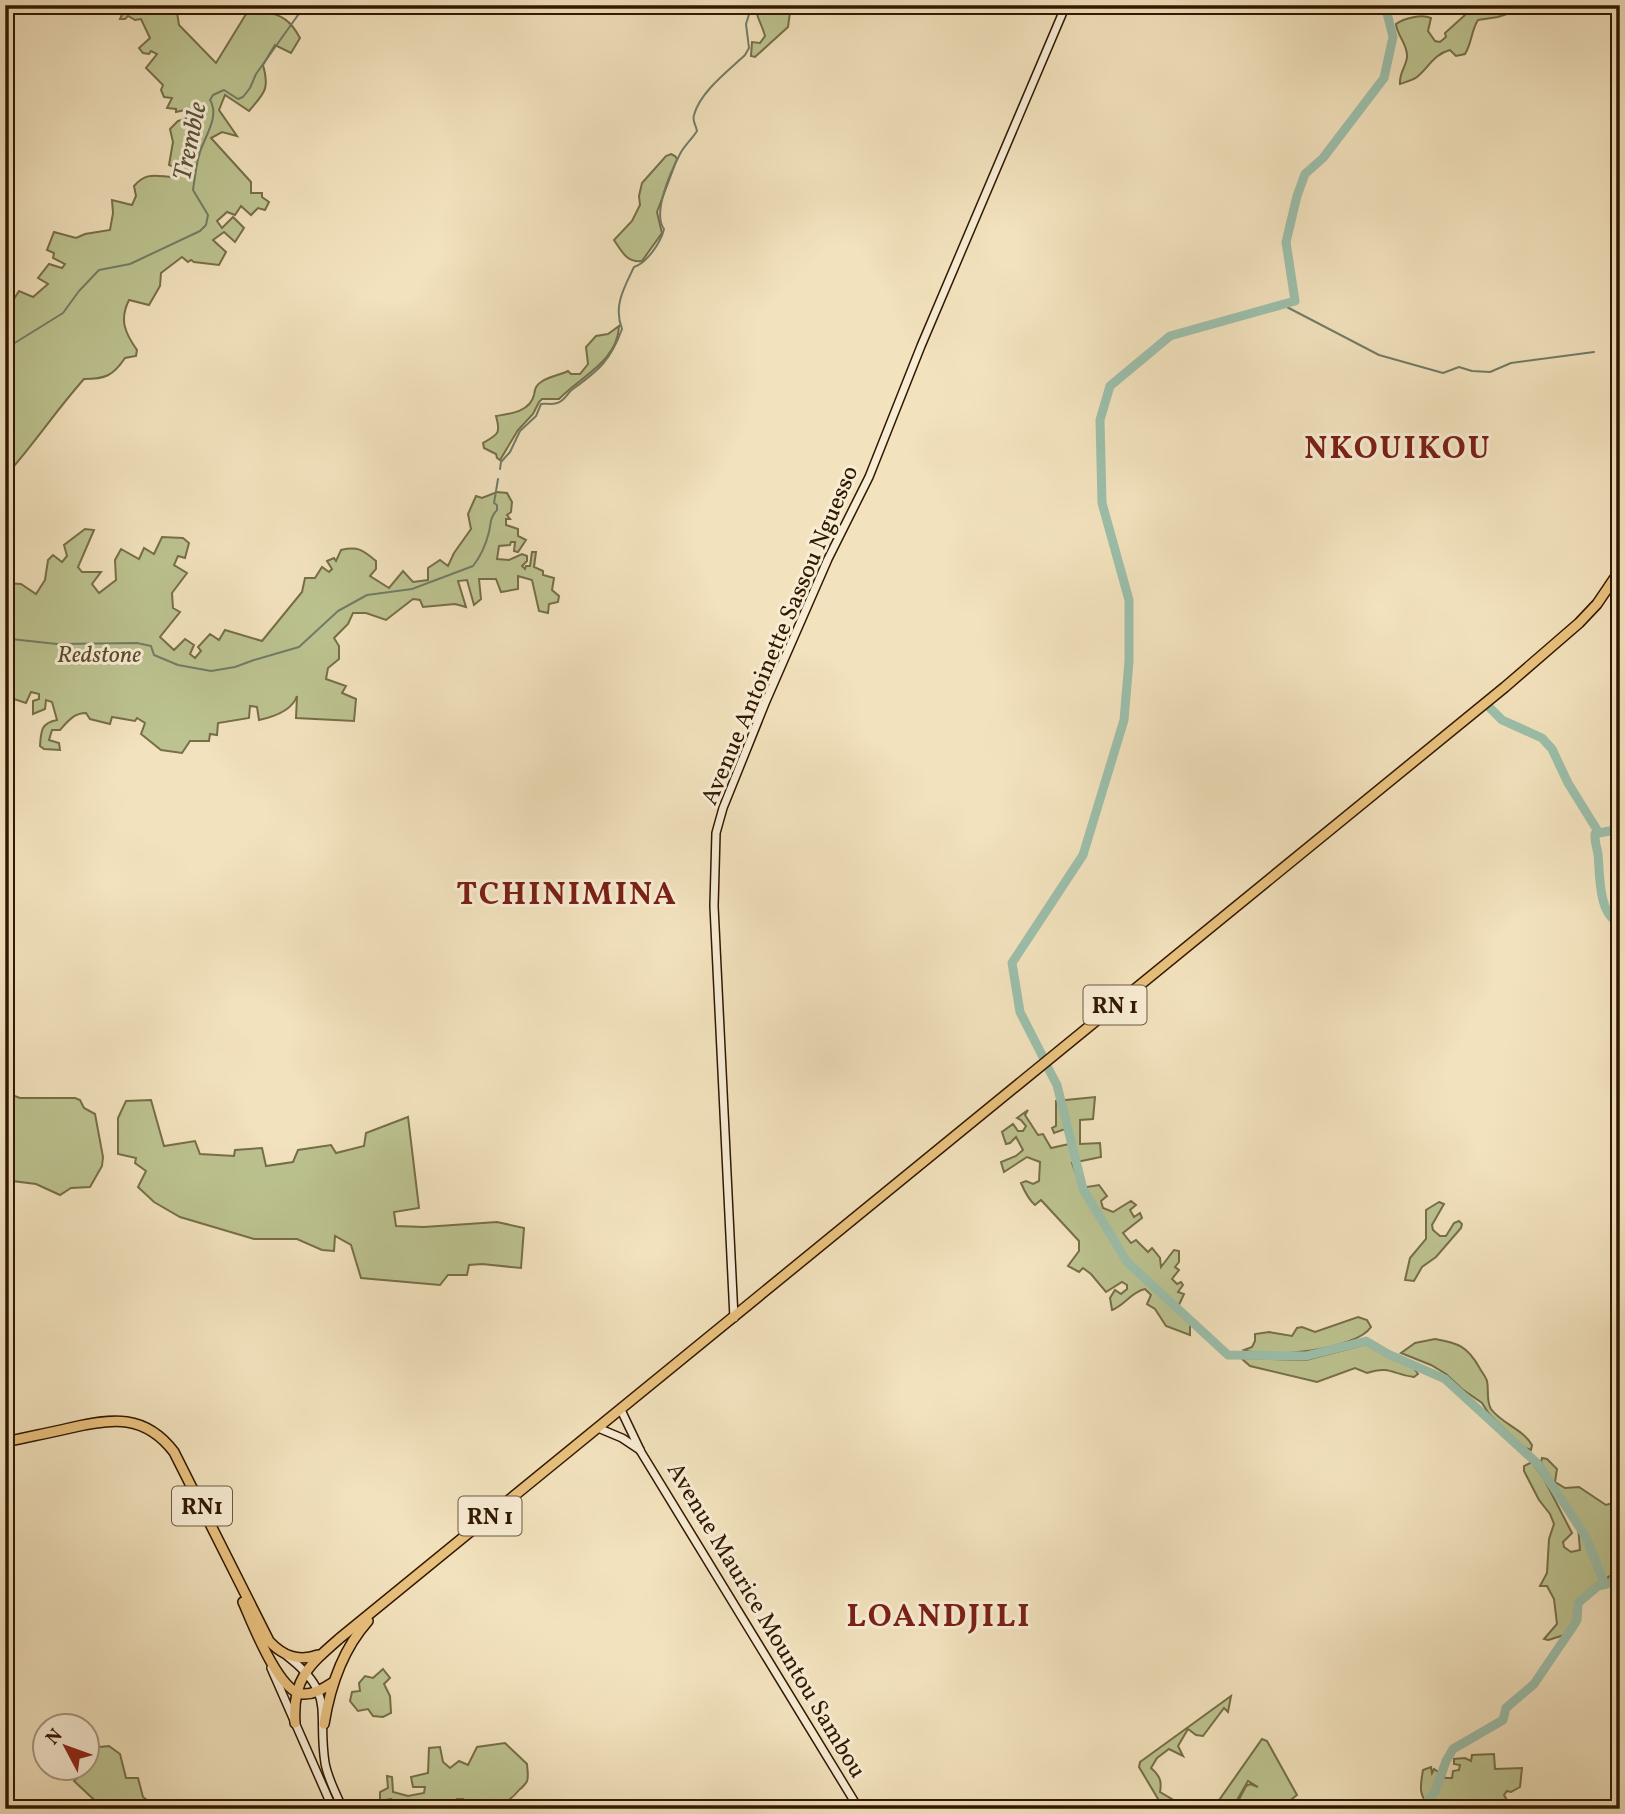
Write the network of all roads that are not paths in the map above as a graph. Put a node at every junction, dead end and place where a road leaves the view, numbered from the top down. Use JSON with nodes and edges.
{"nodes":[{"id":1,"x":1066,"y":5,"type":"edge"},
{"id":2,"x":1620,"y":570,"type":"edge"},
{"id":3,"x":734,"y":1318,"type":"junction"},
{"id":4,"x":621,"y":1410,"type":"junction"},
{"id":5,"x":74,"y":1427,"type":"junction"},
{"id":6,"x":598,"y":1428,"type":"junction"},
{"id":7,"x":5,"y":1442,"type":"edge"},
{"id":8,"x":641,"y":1452,"type":"junction"},
{"id":9,"x":382,"y":1604,"type":"junction"},
{"id":10,"x":253,"y":1626,"type":"junction"},
{"id":11,"x":340,"y":1638,"type":"junction"},
{"id":12,"x":347,"y":1650,"type":"junction"},
{"id":13,"x":323,"y":1653,"type":"junction"},
{"id":14,"x":286,"y":1656,"type":"junction"},
{"id":15,"x":306,"y":1671,"type":"junction"},
{"id":16,"x":332,"y":1683,"type":"junction"},
{"id":17,"x":319,"y":1691,"type":"junction"},
{"id":18,"x":296,"y":1693,"type":"junction"},
{"id":19,"x":295,"y":1723,"type":"junction"},
{"id":20,"x":324,"y":1724,"type":"junction"},
{"id":21,"x":325,"y":1751,"type":"junction"},
{"id":22,"x":309,"y":1755,"type":"junction"},
{"id":23,"x":333,"y":1809,"type":"edge"},
{"id":24,"x":342,"y":1809,"type":"edge"},
{"id":25,"x":859,"y":1809,"type":"edge"}],
"edges":[{"from":1,"to":3,"type":"street","name":"Avenue Antoinette Sassou Nguesso"},
{"from":2,"to":3,"type":"highway","number":"RN 1"},
{"from":3,"to":4,"type":"highway","number":"RN 1"},
{"from":4,"to":6,"type":"highway","number":"RN 1"},
{"from":4,"to":8,"type":"street","name":"Avenue Maurice Mountou Sambou"},
{"from":5,"to":7,"type":"highway","number":"RN1"},
{"from":5,"to":10,"type":"highway","number":"RN1"},
{"from":5,"to":14,"type":"highway","number":"RN1"},
{"from":6,"to":8,"type":"street"},
{"from":6,"to":9,"type":"highway","number":"RN 1"},
{"from":8,"to":25,"type":"street","name":"Avenue Maurice Mountou Sambou"},
{"from":9,"to":11,"type":"highway","number":"RN 1"},
{"from":9,"to":12,"type":"highway","number":"RN 1"},
{"from":10,"to":18,"type":"highway","number":"RN1"},
{"from":10,"to":19,"type":"street"},
{"from":11,"to":12,"type":"highway"},
{"from":11,"to":13,"type":"highway","number":"RN 1"},
{"from":12,"to":16,"type":"highway","number":"RN 1"},
{"from":13,"to":14,"type":"highway"},
{"from":13,"to":15,"type":"highway"},
{"from":14,"to":15,"type":"street"},
{"from":15,"to":17,"type":"street"},
{"from":15,"to":18,"type":"highway"},
{"from":16,"to":17,"type":"highway"},
{"from":16,"to":20,"type":"highway"},
{"from":17,"to":18,"type":"highway"},
{"from":17,"to":20,"type":"street"},
{"from":18,"to":19,"type":"highway"},
{"from":19,"to":22,"type":"street"},
{"from":20,"to":21,"type":"street"},
{"from":21,"to":22,"type":"street"},
{"from":21,"to":24,"type":"street"},
{"from":22,"to":23,"type":"street"}]}
